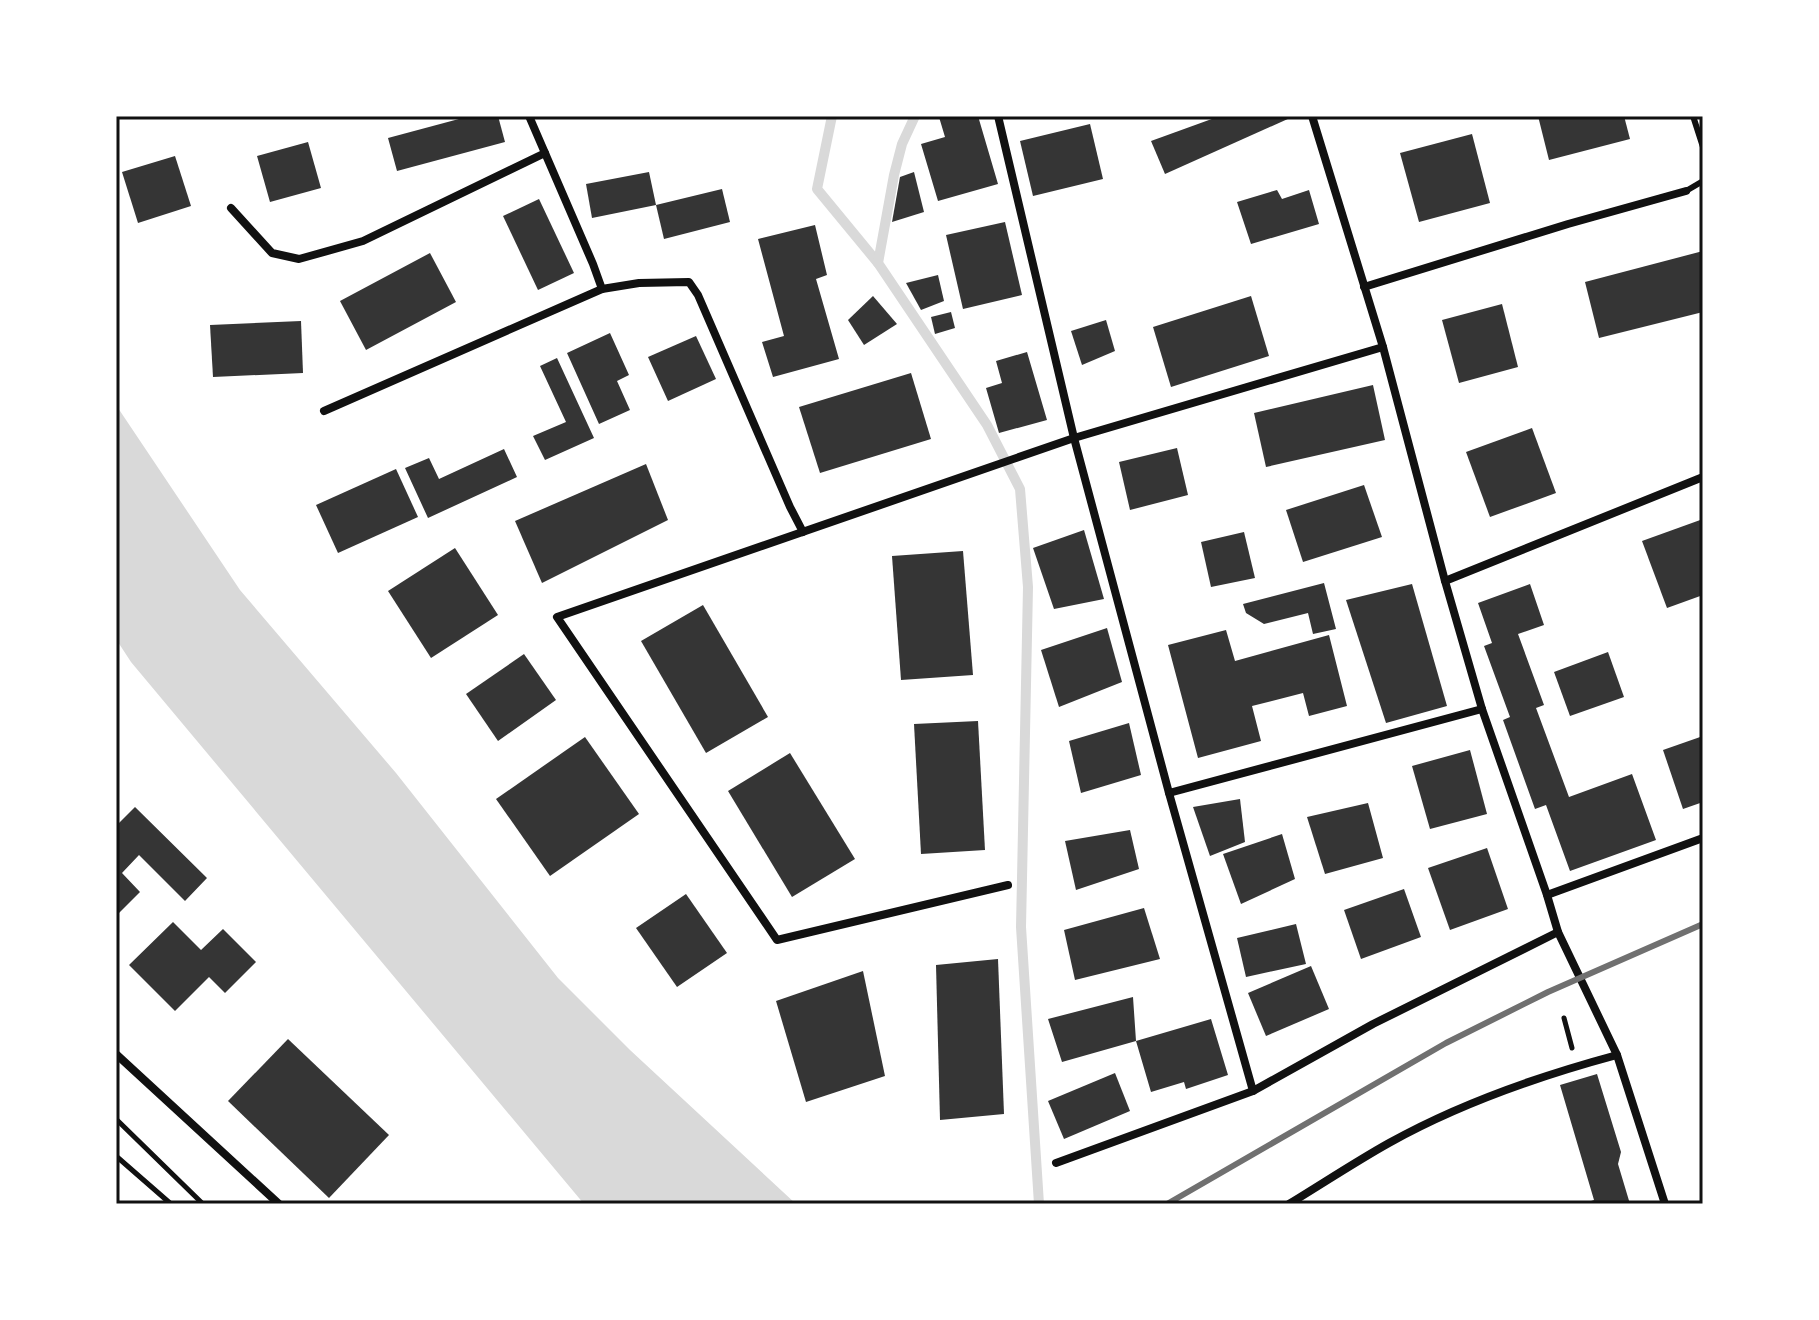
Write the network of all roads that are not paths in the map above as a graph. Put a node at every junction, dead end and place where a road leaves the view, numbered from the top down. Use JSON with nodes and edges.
{"nodes":[{"id":1,"x":529,"y":116,"type":"edge"},
{"id":2,"x":998,"y":116,"type":"edge"},
{"id":3,"x":1312,"y":116,"type":"edge"},
{"id":4,"x":1693,"y":116,"type":"edge"},
{"id":5,"x":1703,"y":147,"type":"edge"},
{"id":6,"x":545,"y":153,"type":"junction"},
{"id":7,"x":1703,"y":181,"type":"edge"},
{"id":8,"x":1686,"y":191,"type":"joint"},
{"id":9,"x":231,"y":208,"type":"dead end"},
{"id":10,"x":1364,"y":287,"type":"junction"},
{"id":11,"x":602,"y":289,"type":"junction"},
{"id":12,"x":1383,"y":347,"type":"junction"},
{"id":13,"x":324,"y":411,"type":"dead end"},
{"id":14,"x":1074,"y":438,"type":"junction"},
{"id":15,"x":1703,"y":477,"type":"edge"},
{"id":16,"x":803,"y":532,"type":"junction"},
{"id":17,"x":1445,"y":581,"type":"junction"},
{"id":18,"x":1482,"y":709,"type":"junction"},
{"id":19,"x":1169,"y":793,"type":"junction"},
{"id":20,"x":1703,"y":838,"type":"edge"},
{"id":21,"x":1008,"y":885,"type":"dead end"},
{"id":22,"x":1547,"y":895,"type":"junction"},
{"id":23,"x":1558,"y":932,"type":"junction"},
{"id":24,"x":116,"y":1054,"type":"edge"},
{"id":25,"x":1617,"y":1055,"type":"junction"},
{"id":26,"x":1253,"y":1091,"type":"junction"},
{"id":27,"x":1056,"y":1163,"type":"dead end"},
{"id":28,"x":279,"y":1204,"type":"edge"},
{"id":29,"x":1289,"y":1204,"type":"edge"},
{"id":30,"x":1665,"y":1204,"type":"edge"}],
"edges":[{"from":1,"to":6,"type":"street"},
{"from":2,"to":14,"type":"street"},
{"from":3,"to":10,"type":"street"},
{"from":4,"to":5,"type":"lane"},
{"from":6,"to":9,"type":"street"},
{"from":6,"to":11,"type":"street"},
{"from":7,"to":8,"type":"lane"},
{"from":8,"to":10,"type":"street"},
{"from":10,"to":12,"type":"street"},
{"from":11,"to":13,"type":"street"},
{"from":11,"to":16,"type":"street"},
{"from":12,"to":14,"type":"street"},
{"from":12,"to":17,"type":"street"},
{"from":14,"to":16,"type":"street"},
{"from":14,"to":19,"type":"street"},
{"from":15,"to":17,"type":"street"},
{"from":16,"to":21,"type":"street"},
{"from":17,"to":18,"type":"street"},
{"from":18,"to":19,"type":"street"},
{"from":18,"to":22,"type":"street"},
{"from":19,"to":26,"type":"street"},
{"from":20,"to":22,"type":"street"},
{"from":22,"to":23,"type":"street"},
{"from":23,"to":25,"type":"street"},
{"from":23,"to":26,"type":"street"},
{"from":24,"to":28,"type":"street"},
{"from":25,"to":29,"type":"street"},
{"from":25,"to":30,"type":"street"},
{"from":26,"to":27,"type":"street"}]}
